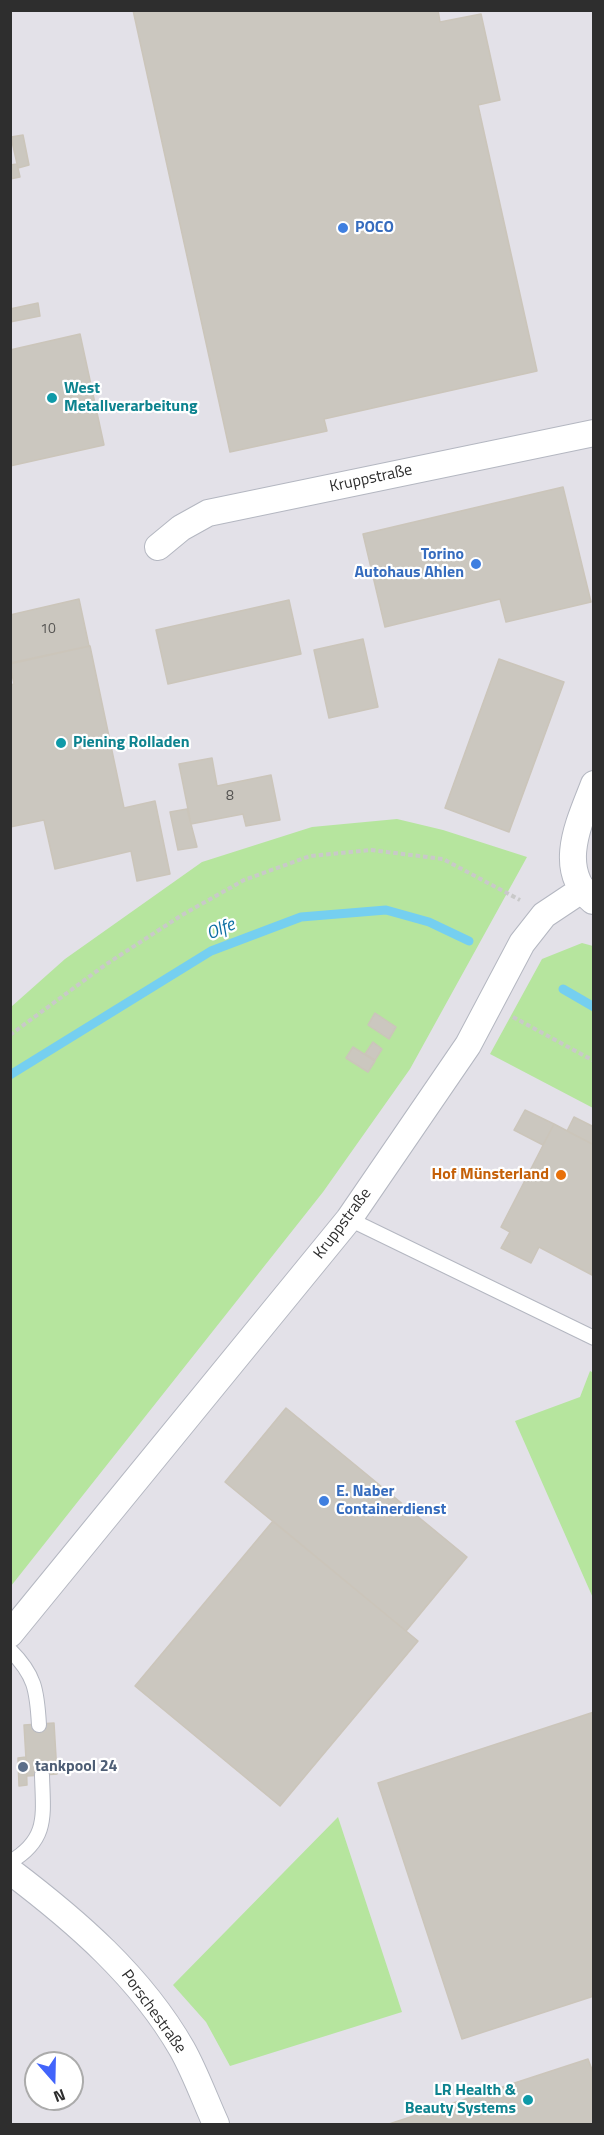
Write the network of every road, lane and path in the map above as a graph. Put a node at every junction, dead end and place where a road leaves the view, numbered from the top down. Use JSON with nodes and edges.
{"nodes":[{"id":1,"x":594,"y":433,"type":"edge"},
{"id":2,"x":158,"y":546,"type":"dead end"},
{"id":3,"x":594,"y":784,"type":"edge"},
{"id":4,"x":588,"y":895,"type":"edge"},
{"id":5,"x":544,"y":915,"type":"junction"},
{"id":6,"x":488,"y":1004,"type":"junction"},
{"id":7,"x":10,"y":1035,"type":"edge"},
{"id":8,"x":594,"y":1061,"type":"edge"},
{"id":9,"x":349,"y":1219,"type":"junction"},
{"id":10,"x":594,"y":1338,"type":"edge"},
{"id":11,"x":10,"y":1634,"type":"edge"},
{"id":12,"x":10,"y":1650,"type":"edge"},
{"id":13,"x":39,"y":1725,"type":"dead end"},
{"id":14,"x":42,"y":1775,"type":"dead end"},
{"id":15,"x":10,"y":1863,"type":"edge"},
{"id":16,"x":10,"y":1871,"type":"edge"},
{"id":17,"x":216,"y":2124,"type":"edge"}],
"edges":[{"from":1,"to":2,"type":"street","name":"Kruppstraße"},
{"from":3,"to":4,"type":"street","name":"Kruppstraße"},
{"from":4,"to":5,"type":"street","name":"Kruppstraße"},
{"from":5,"to":6,"type":"street","name":"Kruppstraße"},
{"from":5,"to":7,"type":"path"},
{"from":6,"to":8,"type":"path"},
{"from":6,"to":9,"type":"street","name":"Kruppstraße"},
{"from":9,"to":10,"type":"lane"},
{"from":9,"to":11,"type":"street","name":"Kruppstraße"},
{"from":12,"to":13,"type":"lane"},
{"from":14,"to":15,"type":"lane"},
{"from":16,"to":17,"type":"street","name":"Porschestraße"}]}
